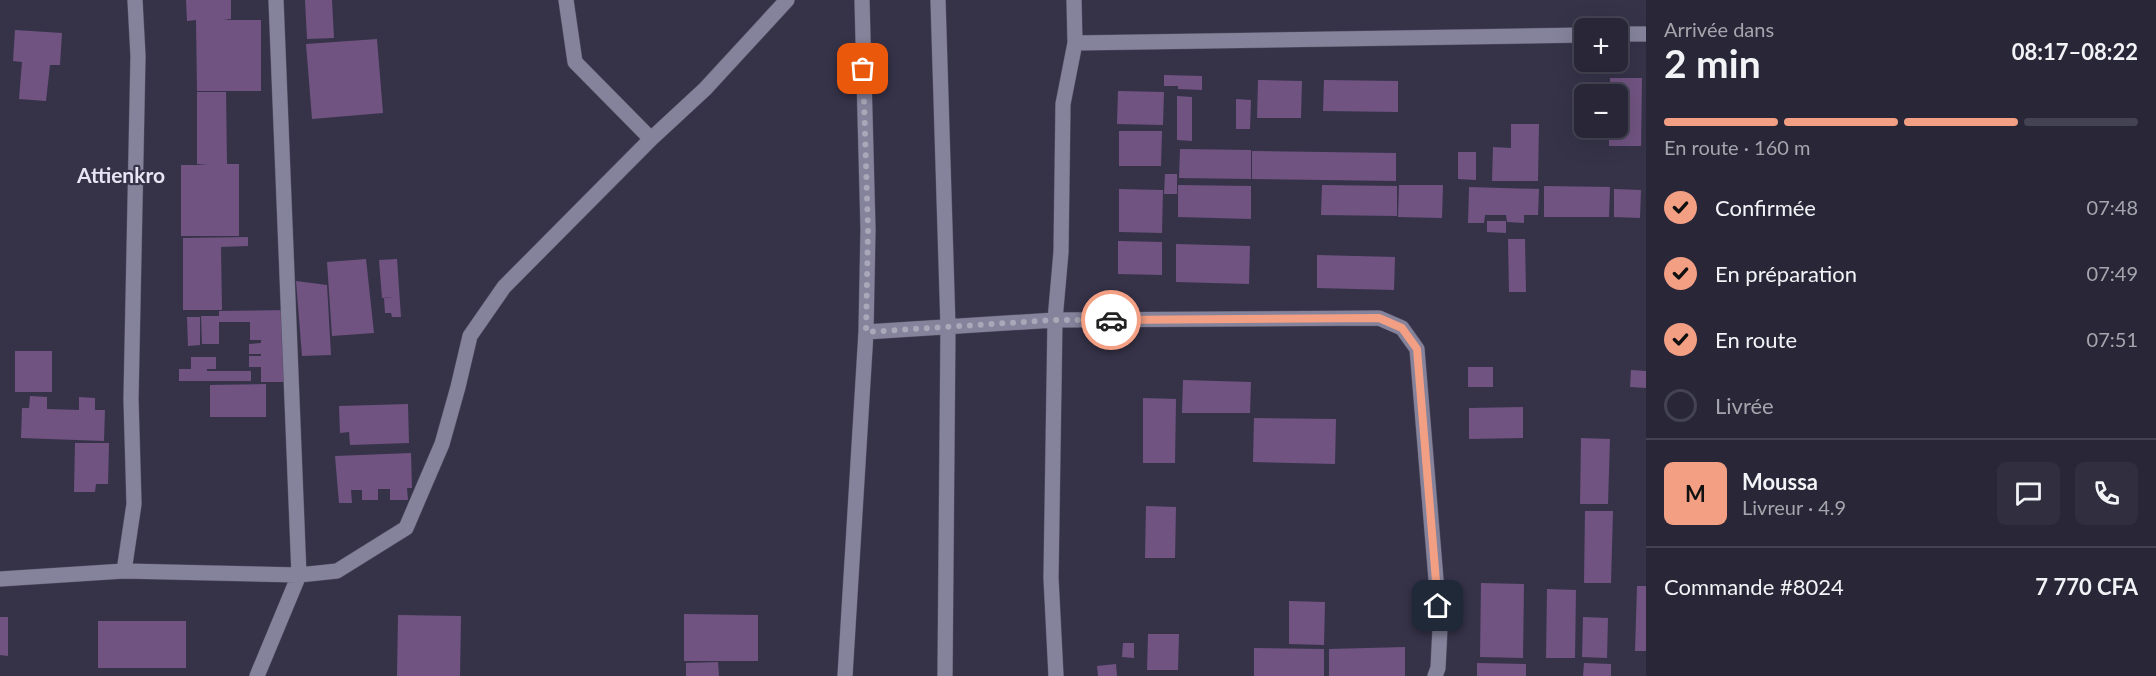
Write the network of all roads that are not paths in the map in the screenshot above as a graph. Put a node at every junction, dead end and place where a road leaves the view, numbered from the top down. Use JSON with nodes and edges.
{"nodes":[{"id":1,"x":135,"y":0,"type":"edge"},
{"id":2,"x":276,"y":0,"type":"edge"},
{"id":3,"x":566,"y":0,"type":"edge"},
{"id":4,"x":787,"y":0,"type":"edge"},
{"id":5,"x":861,"y":0,"type":"edge"},
{"id":6,"x":938,"y":0,"type":"edge"},
{"id":7,"x":1074,"y":0,"type":"edge"},
{"id":8,"x":1628,"y":34,"type":"edge"},
{"id":9,"x":1646,"y":34,"type":"edge"},
{"id":10,"x":1574,"y":35,"type":"edge"},
{"id":11,"x":1075,"y":43,"type":"junction"},
{"id":12,"x":651,"y":139,"type":"junction"},
{"id":13,"x":1055,"y":320,"type":"junction"},
{"id":14,"x":948,"y":327,"type":"junction"},
{"id":15,"x":866,"y":332,"type":"junction"},
{"id":16,"x":124,"y":571,"type":"junction"},
{"id":17,"x":299,"y":575,"type":"junction"},
{"id":18,"x":0,"y":579,"type":"edge"},
{"id":19,"x":257,"y":676,"type":"edge"},
{"id":20,"x":845,"y":676,"type":"edge"},
{"id":21,"x":945,"y":676,"type":"edge"},
{"id":22,"x":1056,"y":676,"type":"edge"},
{"id":23,"x":1435,"y":676,"type":"edge"}],
"edges":[{"from":1,"to":16,"type":"street"},
{"from":2,"to":17,"type":"street"},
{"from":3,"to":12,"type":"street"},
{"from":4,"to":12,"type":"street"},
{"from":5,"to":15,"type":"street"},
{"from":6,"to":14,"type":"street"},
{"from":7,"to":11,"type":"street"},
{"from":8,"to":9,"type":"street"},
{"from":10,"to":11,"type":"street"},
{"from":11,"to":13,"type":"street"},
{"from":12,"to":17,"type":"street"},
{"from":13,"to":14,"type":"street"},
{"from":13,"to":22,"type":"street"},
{"from":13,"to":23,"type":"street"},
{"from":14,"to":15,"type":"street"},
{"from":14,"to":21,"type":"street"},
{"from":15,"to":20,"type":"street"},
{"from":16,"to":17,"type":"street"},
{"from":16,"to":18,"type":"street"},
{"from":17,"to":19,"type":"street"}]}
